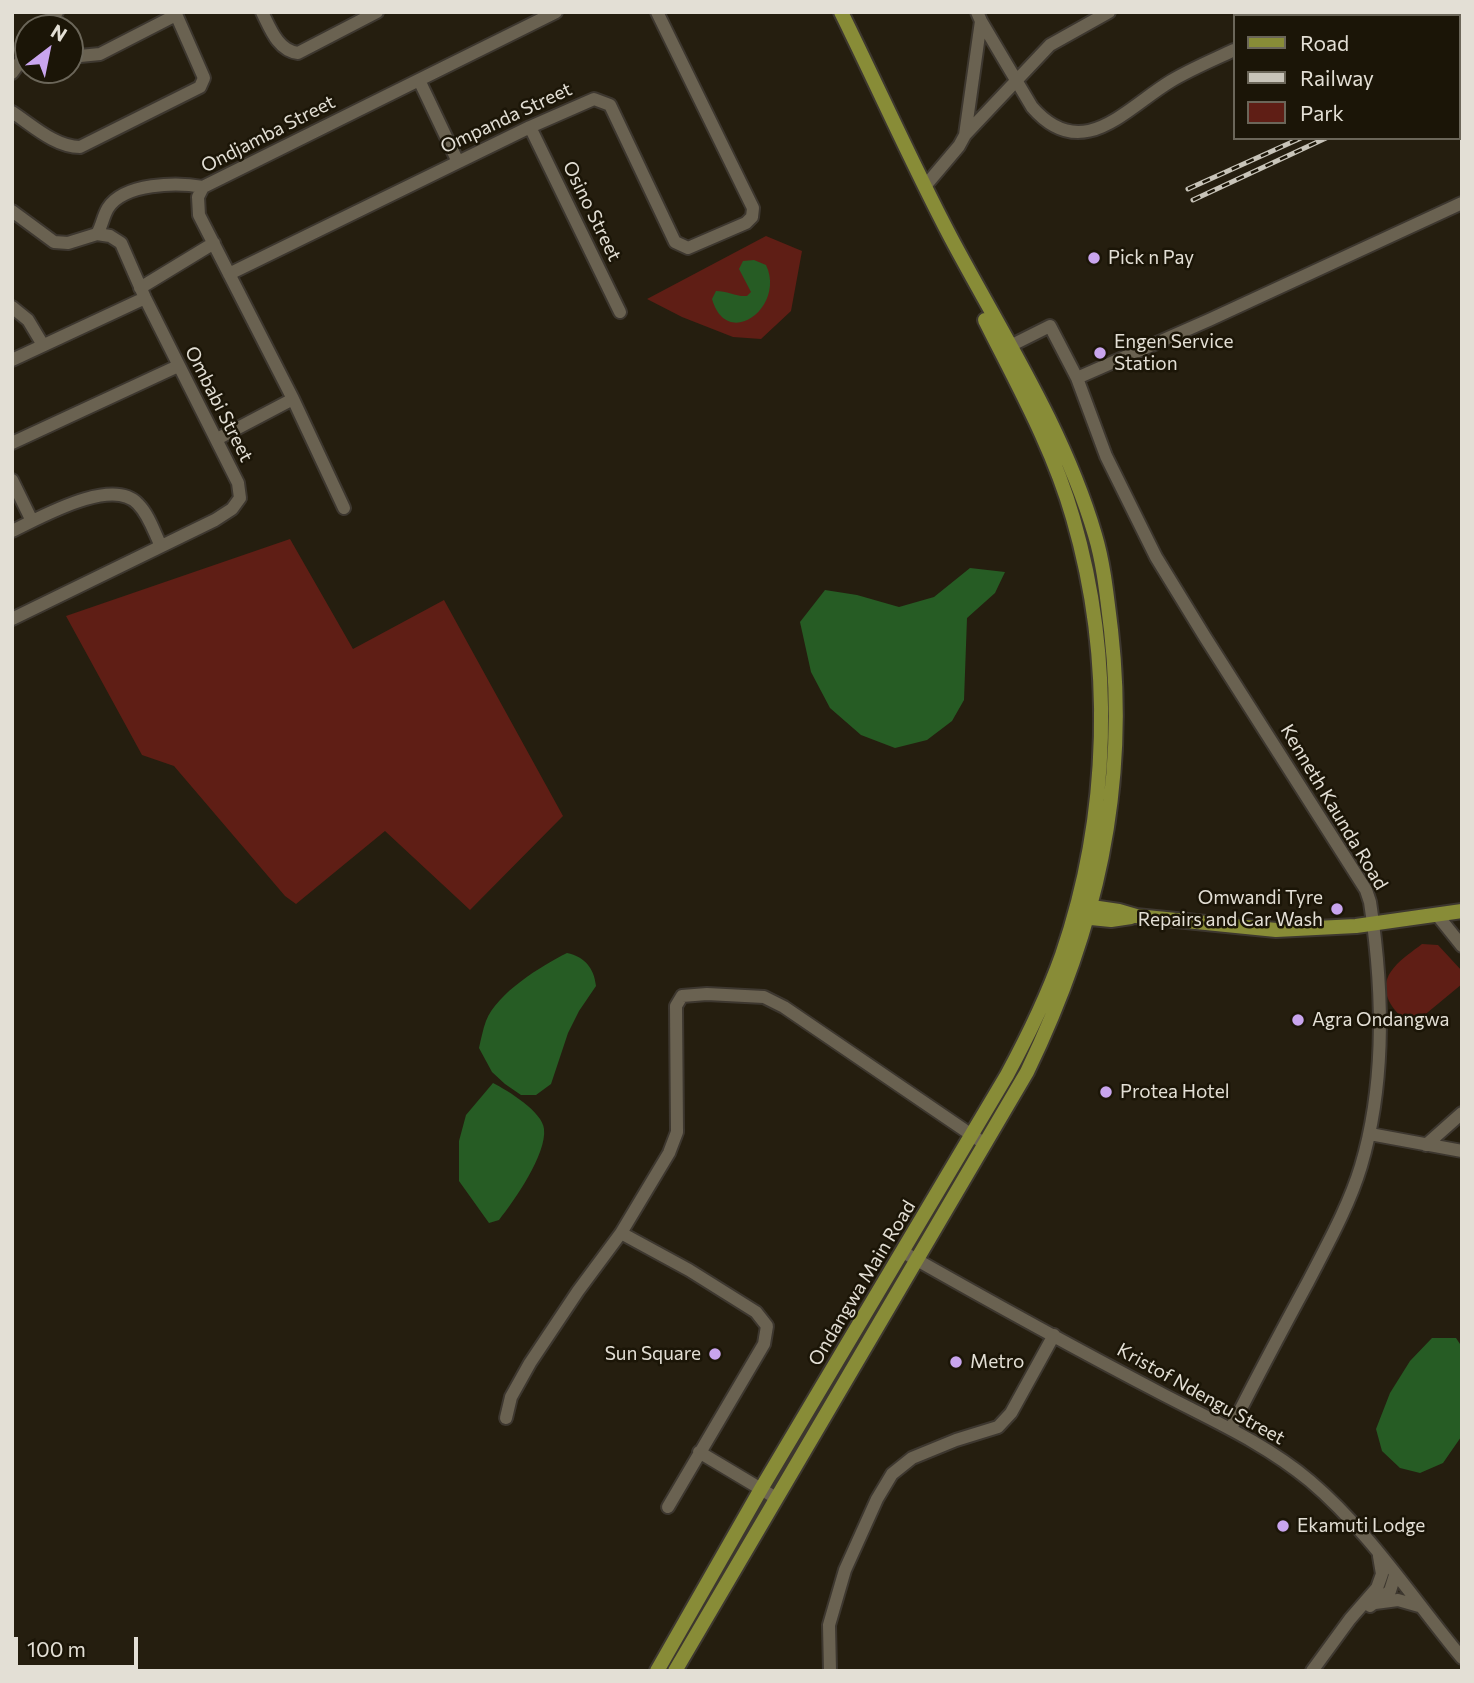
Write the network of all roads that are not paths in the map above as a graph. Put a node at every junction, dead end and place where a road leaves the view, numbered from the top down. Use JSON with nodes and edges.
{"nodes":[{"id":1,"x":262,"y":12,"type":"edge"},
{"id":2,"x":377,"y":12,"type":"edge"},
{"id":3,"x":556,"y":12,"type":"edge"},
{"id":4,"x":657,"y":12,"type":"edge"},
{"id":5,"x":841,"y":12,"type":"edge"},
{"id":6,"x":1109,"y":12,"type":"edge"},
{"id":7,"x":176,"y":14,"type":"edge"},
{"id":8,"x":979,"y":17,"type":"edge"},
{"id":9,"x":352,"y":18,"type":"edge"},
{"id":10,"x":1232,"y":51,"type":"edge"},
{"id":11,"x":84,"y":56,"type":"edge"},
{"id":12,"x":419,"y":79,"type":"junction"},
{"id":13,"x":1018,"y":80,"type":"junction"},
{"id":14,"x":12,"y":112,"type":"edge"},
{"id":15,"x":530,"y":127,"type":"junction"},
{"id":16,"x":965,"y":135,"type":"junction"},
{"id":17,"x":458,"y":162,"type":"junction"},
{"id":18,"x":926,"y":185,"type":"junction"},
{"id":19,"x":203,"y":187,"type":"junction"},
{"id":20,"x":1462,"y":203,"type":"edge"},
{"id":21,"x":12,"y":212,"type":"edge"},
{"id":22,"x":97,"y":234,"type":"junction"},
{"id":23,"x":214,"y":243,"type":"junction"},
{"id":24,"x":229,"y":274,"type":"junction"},
{"id":25,"x":143,"y":293,"type":"junction"},
{"id":26,"x":12,"y":307,"type":"edge"},
{"id":27,"x":620,"y":312,"type":"dead end"},
{"id":28,"x":43,"y":345,"type":"junction"},
{"id":29,"x":1005,"y":349,"type":"junction"},
{"id":30,"x":12,"y":360,"type":"edge"},
{"id":31,"x":178,"y":366,"type":"junction"},
{"id":32,"x":1077,"y":378,"type":"junction"},
{"id":33,"x":293,"y":399,"type":"junction"},
{"id":34,"x":217,"y":439,"type":"junction"},
{"id":35,"x":12,"y":443,"type":"edge"},
{"id":36,"x":12,"y":480,"type":"edge"},
{"id":37,"x":344,"y":508,"type":"dead end"},
{"id":38,"x":32,"y":522,"type":"junction"},
{"id":39,"x":12,"y":531,"type":"edge"},
{"id":40,"x":161,"y":546,"type":"junction"},
{"id":41,"x":12,"y":619,"type":"edge"},
{"id":42,"x":1074,"y":910,"type":"junction"},
{"id":43,"x":1462,"y":911,"type":"edge"},
{"id":44,"x":1090,"y":913,"type":"junction"},
{"id":45,"x":1438,"y":916,"type":"junction"},
{"id":46,"x":1374,"y":923,"type":"junction"},
{"id":47,"x":1462,"y":946,"type":"edge"},
{"id":48,"x":1462,"y":1113,"type":"edge"},
{"id":49,"x":1370,"y":1134,"type":"junction"},
{"id":50,"x":972,"y":1136,"type":"junction"},
{"id":51,"x":985,"y":1144,"type":"junction"},
{"id":52,"x":1426,"y":1145,"type":"junction"},
{"id":53,"x":1462,"y":1151,"type":"edge"},
{"id":54,"x":621,"y":1233,"type":"junction"},
{"id":55,"x":903,"y":1252,"type":"junction"},
{"id":56,"x":917,"y":1260,"type":"junction"},
{"id":57,"x":1054,"y":1335,"type":"junction"},
{"id":58,"x":506,"y":1418,"type":"dead end"},
{"id":59,"x":1231,"y":1428,"type":"junction"},
{"id":60,"x":699,"y":1452,"type":"junction"},
{"id":61,"x":761,"y":1489,"type":"junction"},
{"id":62,"x":776,"y":1498,"type":"junction"},
{"id":63,"x":668,"y":1507,"type":"dead end"},
{"id":64,"x":1379,"y":1555,"type":"junction"},
{"id":65,"x":1395,"y":1575,"type":"junction"},
{"id":66,"x":1375,"y":1603,"type":"junction"},
{"id":67,"x":1419,"y":1606,"type":"junction"},
{"id":68,"x":1350,"y":1619,"type":"junction"},
{"id":69,"x":1462,"y":1658,"type":"edge"},
{"id":70,"x":657,"y":1671,"type":"edge"},
{"id":71,"x":675,"y":1671,"type":"edge"},
{"id":72,"x":830,"y":1671,"type":"edge"},
{"id":73,"x":1312,"y":1671,"type":"edge"}],
"edges":[{"from":1,"to":9,"type":"street"},
{"from":2,"to":9,"type":"street"},
{"from":3,"to":12,"type":"street","name":"Ondjamba Street"},
{"from":4,"to":15,"type":"street","name":"Ompanda Street"},
{"from":5,"to":18,"type":"main road"},
{"from":6,"to":13,"type":"street"},
{"from":7,"to":11,"type":"street"},
{"from":7,"to":14,"type":"street"},
{"from":8,"to":13,"type":"street"},
{"from":8,"to":16,"type":"street"},
{"from":10,"to":13,"type":"street"},
{"from":12,"to":17,"type":"street"},
{"from":12,"to":19,"type":"street","name":"Ondjamba Street"},
{"from":13,"to":16,"type":"street"},
{"from":15,"to":17,"type":"street","name":"Ompanda Street"},
{"from":15,"to":27,"type":"street","name":"Osino Street"},
{"from":16,"to":18,"type":"street"},
{"from":17,"to":24,"type":"street","name":"Ompanda Street"},
{"from":18,"to":29,"type":"main road"},
{"from":19,"to":22,"type":"street"},
{"from":19,"to":23,"type":"street","name":"Ondjamba Street"},
{"from":20,"to":32,"type":"street"},
{"from":21,"to":22,"type":"street"},
{"from":22,"to":25,"type":"street","name":"Ombabi Street"},
{"from":23,"to":24,"type":"street","name":"Ondjamba Street"},
{"from":23,"to":25,"type":"street"},
{"from":24,"to":33,"type":"street","name":"Ondjamba Street"},
{"from":25,"to":28,"type":"street"},
{"from":25,"to":31,"type":"street","name":"Ombabi Street"},
{"from":26,"to":28,"type":"street"},
{"from":28,"to":30,"type":"street"},
{"from":29,"to":32,"type":"street","name":"Kenneth Kaunda Road"},
{"from":29,"to":42,"type":"main road","name":"Ondangwa Main Road"},
{"from":29,"to":44,"type":"main road","name":"Ondangwa Main Road"},
{"from":31,"to":34,"type":"street","name":"Ombabi Street"},
{"from":31,"to":35,"type":"street"},
{"from":32,"to":46,"type":"street","name":"Kenneth Kaunda Road"},
{"from":33,"to":34,"type":"street"},
{"from":33,"to":37,"type":"street","name":"Ondjamba Street"},
{"from":34,"to":40,"type":"street","name":"Ombabi Street"},
{"from":36,"to":38,"type":"street"},
{"from":38,"to":39,"type":"street"},
{"from":38,"to":40,"type":"street"},
{"from":40,"to":41,"type":"street","name":"Ombabi Street"},
{"from":42,"to":44,"type":"main road"},
{"from":42,"to":50,"type":"main road","name":"Ondangwa Main Road"},
{"from":43,"to":45,"type":"main road"},
{"from":44,"to":46,"type":"main road"},
{"from":44,"to":51,"type":"main road","name":"Ondangwa Main Road"},
{"from":45,"to":46,"type":"main road"},
{"from":45,"to":47,"type":"street"},
{"from":46,"to":49,"type":"street","name":"Kenneth Kaunda Road"},
{"from":48,"to":52,"type":"street"},
{"from":49,"to":52,"type":"street"},
{"from":49,"to":59,"type":"street","name":"Kenneth Kaunda Road"},
{"from":50,"to":51,"type":"street"},
{"from":50,"to":54,"type":"street"},
{"from":50,"to":55,"type":"main road","name":"Ondangwa Main Road"},
{"from":51,"to":56,"type":"main road","name":"Ondangwa Main Road"},
{"from":52,"to":53,"type":"street"},
{"from":54,"to":58,"type":"street"},
{"from":54,"to":60,"type":"street"},
{"from":55,"to":56,"type":"street","name":"Kristof Ndengu Street"},
{"from":55,"to":61,"type":"main road","name":"Ondangwa Main Road"},
{"from":56,"to":57,"type":"street","name":"Kristof Ndengu Street"},
{"from":56,"to":62,"type":"main road","name":"Ondangwa Main Road"},
{"from":57,"to":59,"type":"street","name":"Kristof Ndengu Street"},
{"from":57,"to":72,"type":"street"},
{"from":59,"to":64,"type":"street","name":"Kristof Ndengu Street"},
{"from":60,"to":61,"type":"street"},
{"from":60,"to":63,"type":"street"},
{"from":61,"to":62,"type":"street"},
{"from":61,"to":70,"type":"main road","name":"Ondangwa Main Road"},
{"from":62,"to":71,"type":"main road","name":"Ondangwa Main Road"},
{"from":64,"to":65,"type":"street","name":"Kristof Ndengu Street"},
{"from":64,"to":68,"type":"street"},
{"from":65,"to":66,"type":"street"},
{"from":65,"to":67,"type":"street","name":"Kristof Ndengu Street"},
{"from":66,"to":67,"type":"street"},
{"from":66,"to":68,"type":"street"},
{"from":67,"to":69,"type":"street","name":"Kristof Ndengu Street"},
{"from":68,"to":73,"type":"street"}]}
